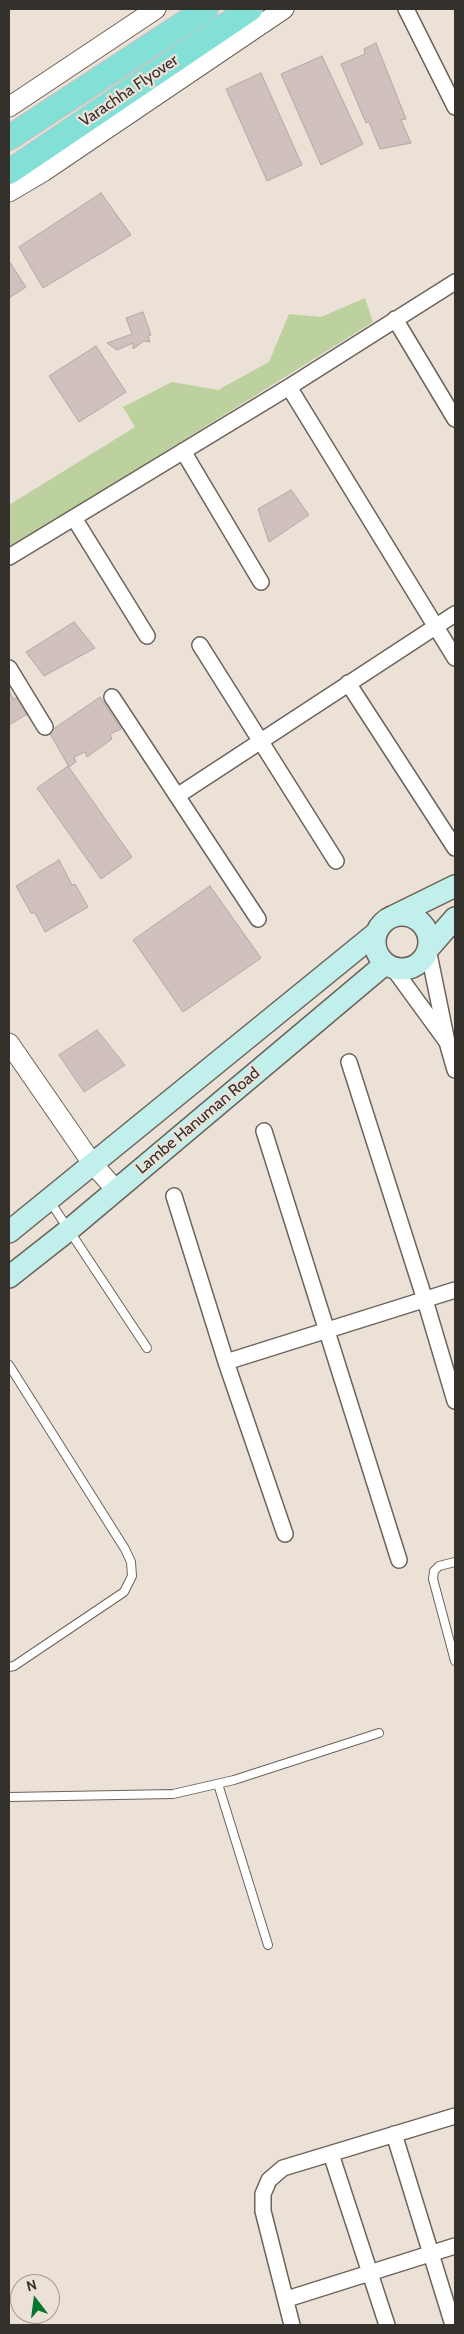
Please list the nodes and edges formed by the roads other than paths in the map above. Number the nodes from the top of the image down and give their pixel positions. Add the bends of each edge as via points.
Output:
1 (156, 9) edge
2 (206, 9) edge
3 (250, 9) edge
4 (284, 9) edge
5 (406, 9) edge
6 (9, 107) edge
7 (455, 107) edge
8 (9, 138) edge
9 (9, 172) edge
10 (9, 192) edge
11 (455, 282) edge
12 (394, 319) junction
13 (289, 386) junction
14 (455, 419) edge
15 (183, 451) junction
16 (74, 518) junction
17 (9, 557) edge
18 (261, 582) dead end
19 (455, 614) edge
20 (436, 626) junction
21 (147, 636) dead end
22 (200, 645) dead end
23 (455, 658) edge
24 (9, 668) edge
25 (348, 683) junction
26 (112, 697) dead end
27 (45, 727) dead end
28 (260, 740) junction
29 (177, 796) junction
30 (455, 848) edge
31 (336, 861) dead end
32 (455, 886) edge
33 (394, 916) junction
34 (455, 918) edge
35 (258, 919) dead end
36 (375, 934) junction
37 (428, 949) junction
38 (389, 966) junction
39 (447, 1042) junction
40 (9, 1043) edge
41 (349, 1062) dead end
42 (455, 1070) edge
43 (264, 1131) dead end
44 (92, 1163) junction
45 (116, 1190) junction
46 (174, 1196) dead end
47 (48, 1198) junction
48 (70, 1229) junction
49 (9, 1232) edge
50 (9, 1277) edge
51 (455, 1290) edge
52 (425, 1300) junction
53 (327, 1330) junction
54 (147, 1348) dead end
55 (226, 1362) junction
56 (9, 1365) edge
57 (11, 1375) edge
58 (455, 1401) edge
59 (285, 1534) dead end
60 (399, 1560) dead end
61 (455, 1562) edge
62 (455, 1661) edge
63 (9, 1667) edge
64 (379, 1733) dead end
65 (218, 1784) junction
66 (9, 1797) edge
67 (268, 1945) dead end
68 (455, 2117) edge
69 (394, 2134) junction
70 (331, 2154) junction
71 (455, 2246) edge
72 (431, 2254) junction
73 (370, 2273) junction
74 (287, 2299) junction
75 (292, 2325) edge
76 (387, 2325) edge
77 (453, 2325) edge

1 - 6 street
2 - 8 main road, Varachha Flyover
3 - 9 main road, Varachha Flyover
4 - 10 street
5 - 7 street
11 - 12 street
12 - 13 street
12 - 14 street
13 - 15 street
13 - 20 street
15 - 16 street
15 - 18 street
16 - 17 street
16 - 21 street
19 - 20 street
20 - 23 street
20 - 25 street
22 - 28 street
24 - 27 street
25 - 28 street
25 - 30 street
26 - 29 street
28 - 29 street
28 - 31 street
29 - 35 street
32 - 33 main road
33 - 36 main road via 385,920
33 - 37 main road via 404,915 421,922 429,940
34 - 37 main road
36 - 38 main road via 375,951
36 - 44 main road, Lambe Hanuman Road
37 - 38 main road via 418,965 401,970
37 - 39 street
38 - 39 street
38 - 45 main road, Lambe Hanuman Road
39 - 42 street
40 - 44 street
41 - 52 street
43 - 53 street
44 - 45 street
44 - 47 main road, Lambe Hanuman Road
45 - 48 main road, Lambe Hanuman Road
46 - 55 street
47 - 48 lane
47 - 49 main road, Lambe Hanuman Road
48 - 50 main road, Lambe Hanuman Road
48 - 54 lane via 114,1302
51 - 52 street
52 - 53 street
52 - 58 street
53 - 55 street
53 - 60 street
55 - 59 street
56 - 57 lane
57 - 63 lane via 125,1549 131,1562 132,1576 124,1592
61 - 62 lane via 439,1566 432,1579
64 - 65 lane
65 - 66 lane via 173,1794
65 - 67 lane
68 - 69 street
69 - 70 street
69 - 72 street
70 - 73 street
70 - 74 street via 283,2168 269,2180 263,2194 263,2211
71 - 72 street
72 - 73 street
72 - 77 street
73 - 74 street
73 - 76 street
74 - 75 street

